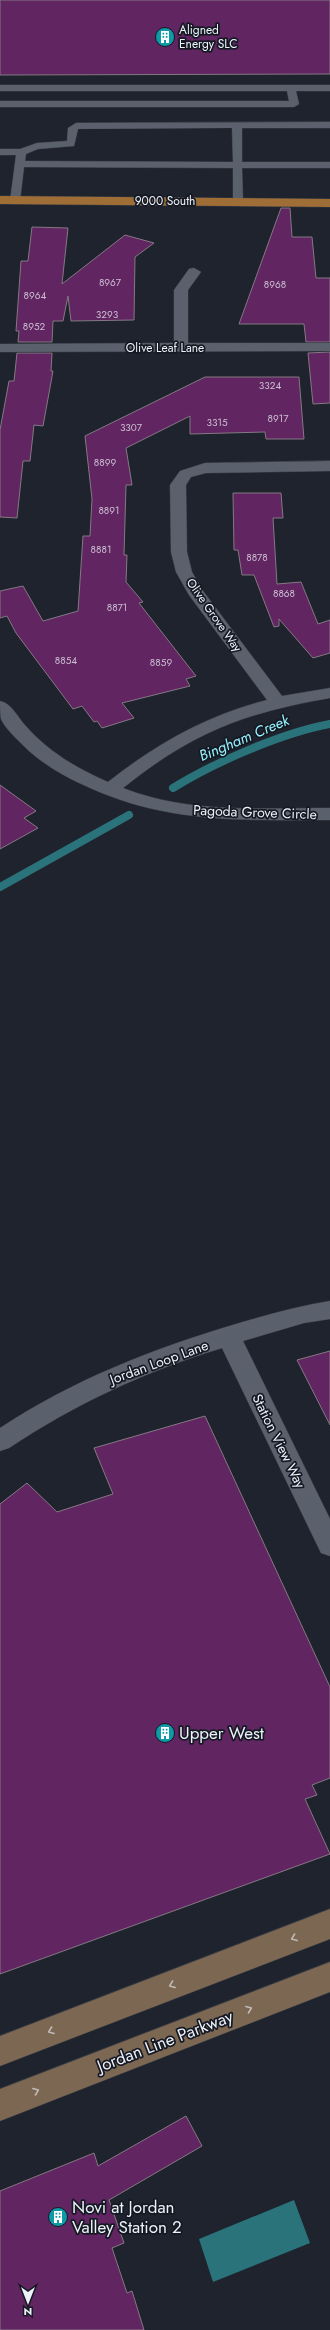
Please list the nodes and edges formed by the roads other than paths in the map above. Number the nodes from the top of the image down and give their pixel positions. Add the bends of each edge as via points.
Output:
1 (0, 88) edge
2 (292, 88) junction
3 (330, 88) edge
4 (0, 104) edge
5 (238, 125) junction
6 (330, 125) edge
7 (0, 152) edge
8 (21, 152) junction
9 (239, 165) junction
10 (330, 165) edge
11 (19, 168) junction
12 (0, 200) edge
13 (15, 200) junction
14 (238, 201) junction
15 (330, 203) edge
16 (194, 272) dead end
17 (0, 348) edge
18 (181, 348) junction
19 (330, 348) edge
20 (330, 466) edge
21 (330, 693) edge
22 (278, 703) junction
23 (0, 706) edge
24 (111, 789) junction
25 (330, 814) edge
26 (330, 1310) edge
27 (229, 1337) junction
28 (0, 1441) edge
29 (324, 1518) edge
30 (330, 1545) edge
31 (330, 1924) edge
32 (330, 1978) edge
33 (0, 2051) edge
34 (0, 2105) edge

1 - 2 lane
2 - 3 lane
2 - 4 lane via 294,104
5 - 6 lane
5 - 8 lane via 76,126 72,128 71,144 37,146
5 - 9 lane
7 - 8 lane
8 - 11 lane
9 - 10 lane
9 - 11 lane
9 - 14 lane
11 - 13 lane
12 - 13 main road, 9000 South
13 - 14 main road, 9000 South
14 - 15 main road, 9000 South
16 - 18 street via 181,290
17 - 18 street, Olive Leaf Lane
18 - 19 street, Olive Leaf Lane
20 - 22 street, Olive Grove Way via 205,468 185,474 178,485 179,552 184,572 195,592
21 - 22 street
22 - 24 street via 240,713 205,727 138,767
23 - 24 street, Pagoda Grove Circle via 14,725 52,760 67,770
24 - 25 street, Pagoda Grove Circle via 151,803 195,812
26 - 27 street, Jordan Loop Lane via 304,1314
27 - 28 street, Jordan Loop Lane via 145,1364 83,1392
27 - 29 street, Station View Way
29 - 30 street, Station View Way
31 -> 33 street
34 -> 32 street, Jordan Line Parkway

